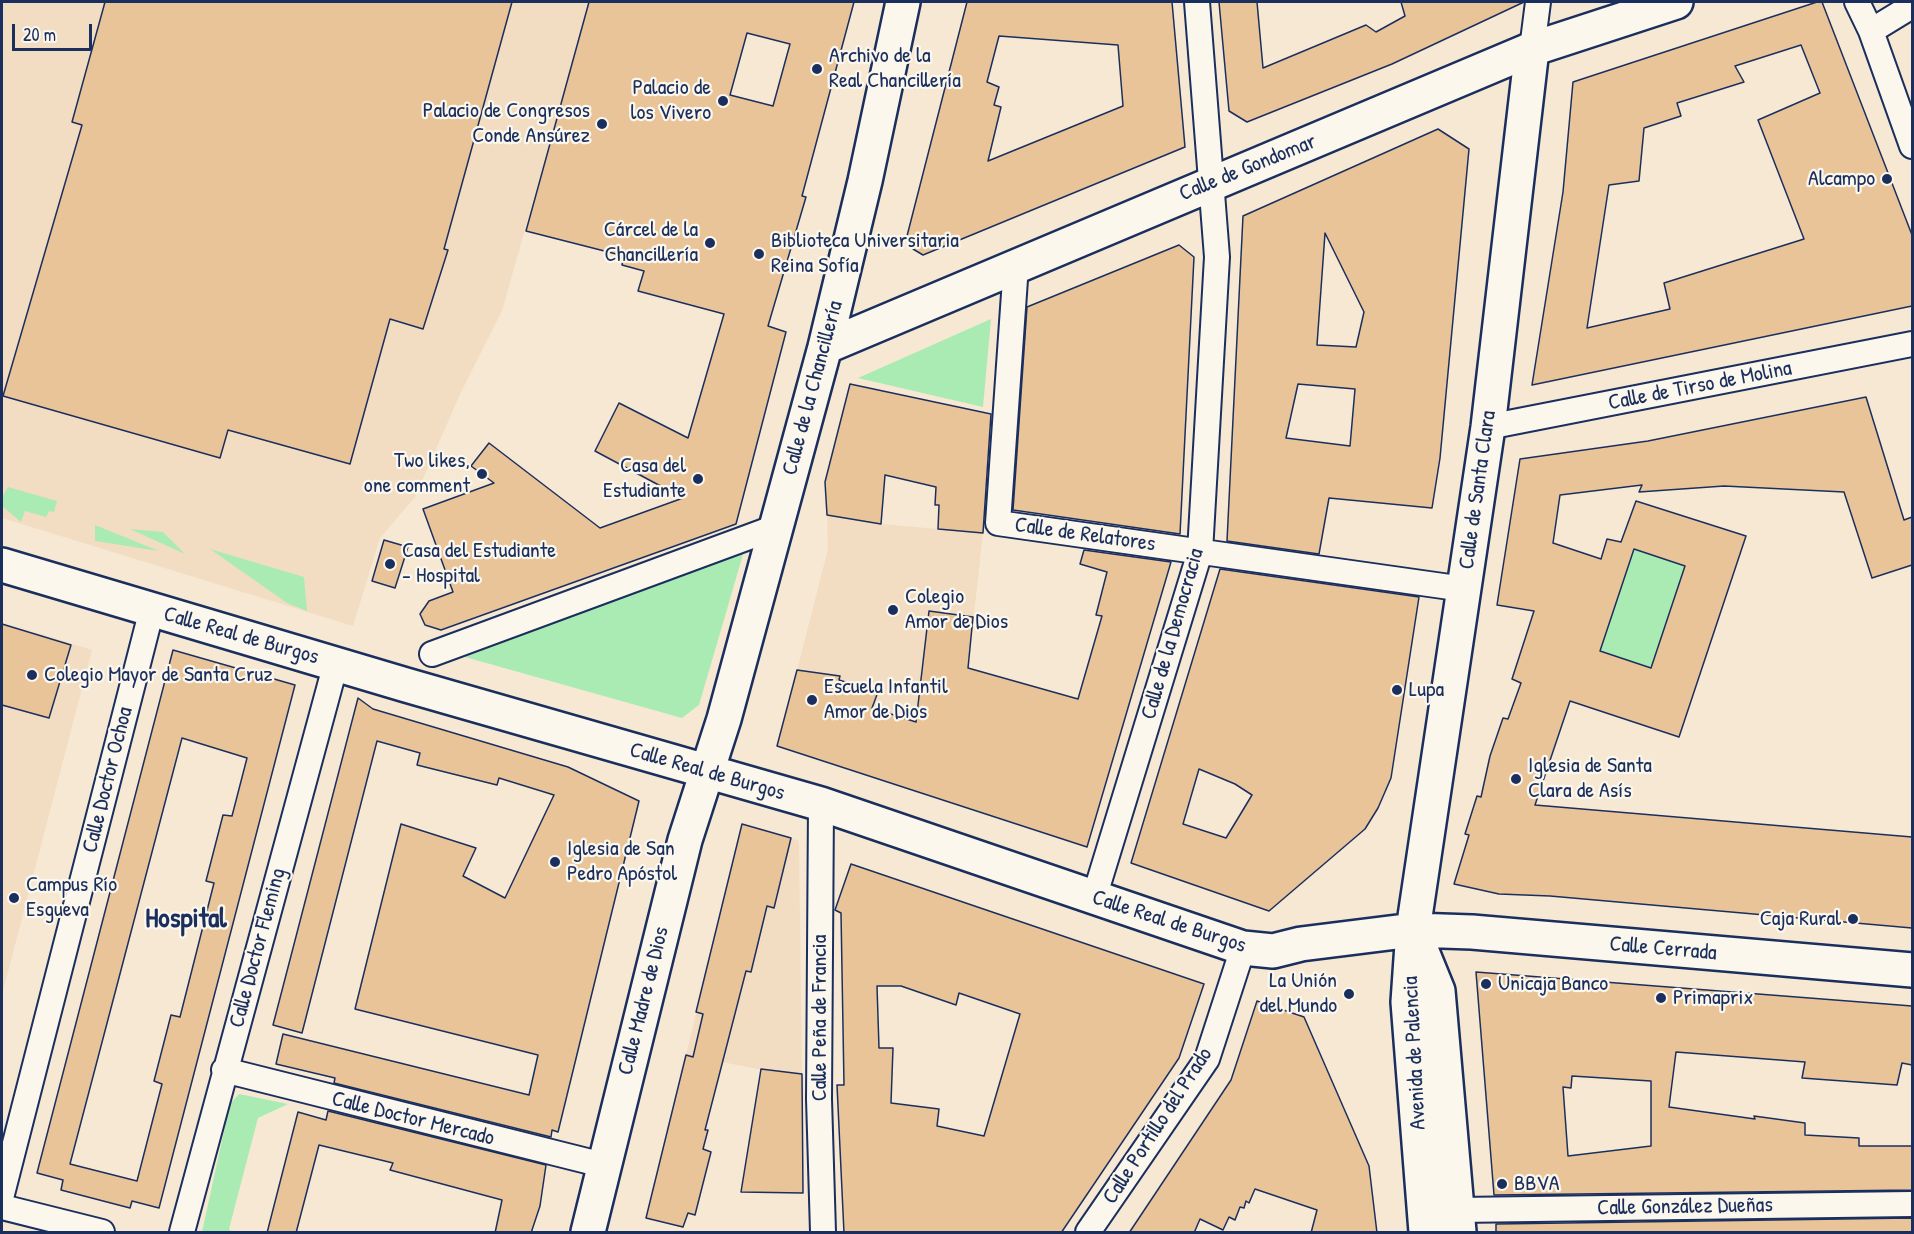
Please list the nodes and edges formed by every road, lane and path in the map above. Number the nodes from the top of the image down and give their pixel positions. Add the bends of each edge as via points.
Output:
1 (903, 2) edge
2 (1197, 2) edge
3 (1538, 2) edge
4 (1676, 2) edge
5 (1857, 2) edge
6 (1912, 6) edge
7 (1870, 31) junction
8 (1532, 49) junction
9 (1912, 146) edge
10 (1210, 184) junction
11 (1016, 265) junction
12 (1912, 344) edge
13 (825, 347) junction
14 (1488, 427) junction
15 (776, 527) junction
16 (1200, 552) junction
17 (2, 565) edge
18 (1464, 589) junction
19 (152, 609) junction
20 (432, 654) dead end
21 (336, 663) junction
22 (707, 771) junction
23 (821, 804) junction
24 (1094, 898) junction
25 (1413, 930) junction
26 (1243, 948) junction
27 (1912, 970) edge
28 (225, 1070) junction
29 (603, 1165) junction
30 (2, 1194) edge
31 (1912, 1204) edge
32 (2, 1207) edge
33 (1459, 1221) edge
34 (102, 1233) edge
35 (182, 1233) edge
36 (588, 1233) edge
37 (823, 1233) edge
38 (1088, 1233) edge
39 (1426, 1233) edge

1 - 13 main road, Calle de la Chancillería
2 - 10 street, Calle de la Democracia
3 - 8 street
4 - 8 main road, Calle de Gondomar
5 - 7 street
6 - 7 street
7 - 9 street
8 - 10 main road, Calle de Gondomar
8 - 14 main road, Calle de Santa Clara
10 - 11 main road, Calle de Gondomar
10 - 16 street, Calle de la Democracia via 1217,257
11 - 13 main road, Calle de Gondomar
11 - 16 street, Calle de Relatores via 998,523
12 - 14 street, Calle de Tirso de Molina
13 - 15 main road, Calle de la Chancillería
14 - 18 main road, Calle de Santa Clara
15 - 20 street
15 - 22 main road, Calle de la Chancillería
16 - 18 street, Calle de Relatores
16 - 24 street, Calle de la Democracia
17 - 19 main road, Calle Real de Burgos
18 - 25 main road, Calle de Santa Clara
19 - 21 main road, Calle Real de Burgos
19 - 30 street, Calle Doctor Ochoa
21 - 22 main road, Calle Real de Burgos
21 - 28 street, Calle Doctor Fleming
22 - 23 main road, Calle Real de Burgos
22 - 29 main road, Calle Madre de Dios via 685,840
23 - 24 main road, Calle Real de Burgos
23 - 37 street, Calle Peña de Francia via 819,1099
24 - 26 main road, Calle Real de Burgos
25 - 26 main road, Calle Real de Burgos via 1273,951
25 - 27 main road, Calle Cerrada
25 - 33 main road, Avenida de Palencia via 1438,991
25 - 39 main road, Avenida de Palencia via 1408,1002
26 - 38 street, Calle Portillo del Prado via 1207,1059
28 - 29 street, Calle Doctor Mercado
28 - 35 street, Calle Doctor Fleming
29 - 36 main road, Calle Madre de Dios
31 - 33 street, Calle González Dueñas
32 - 34 street

